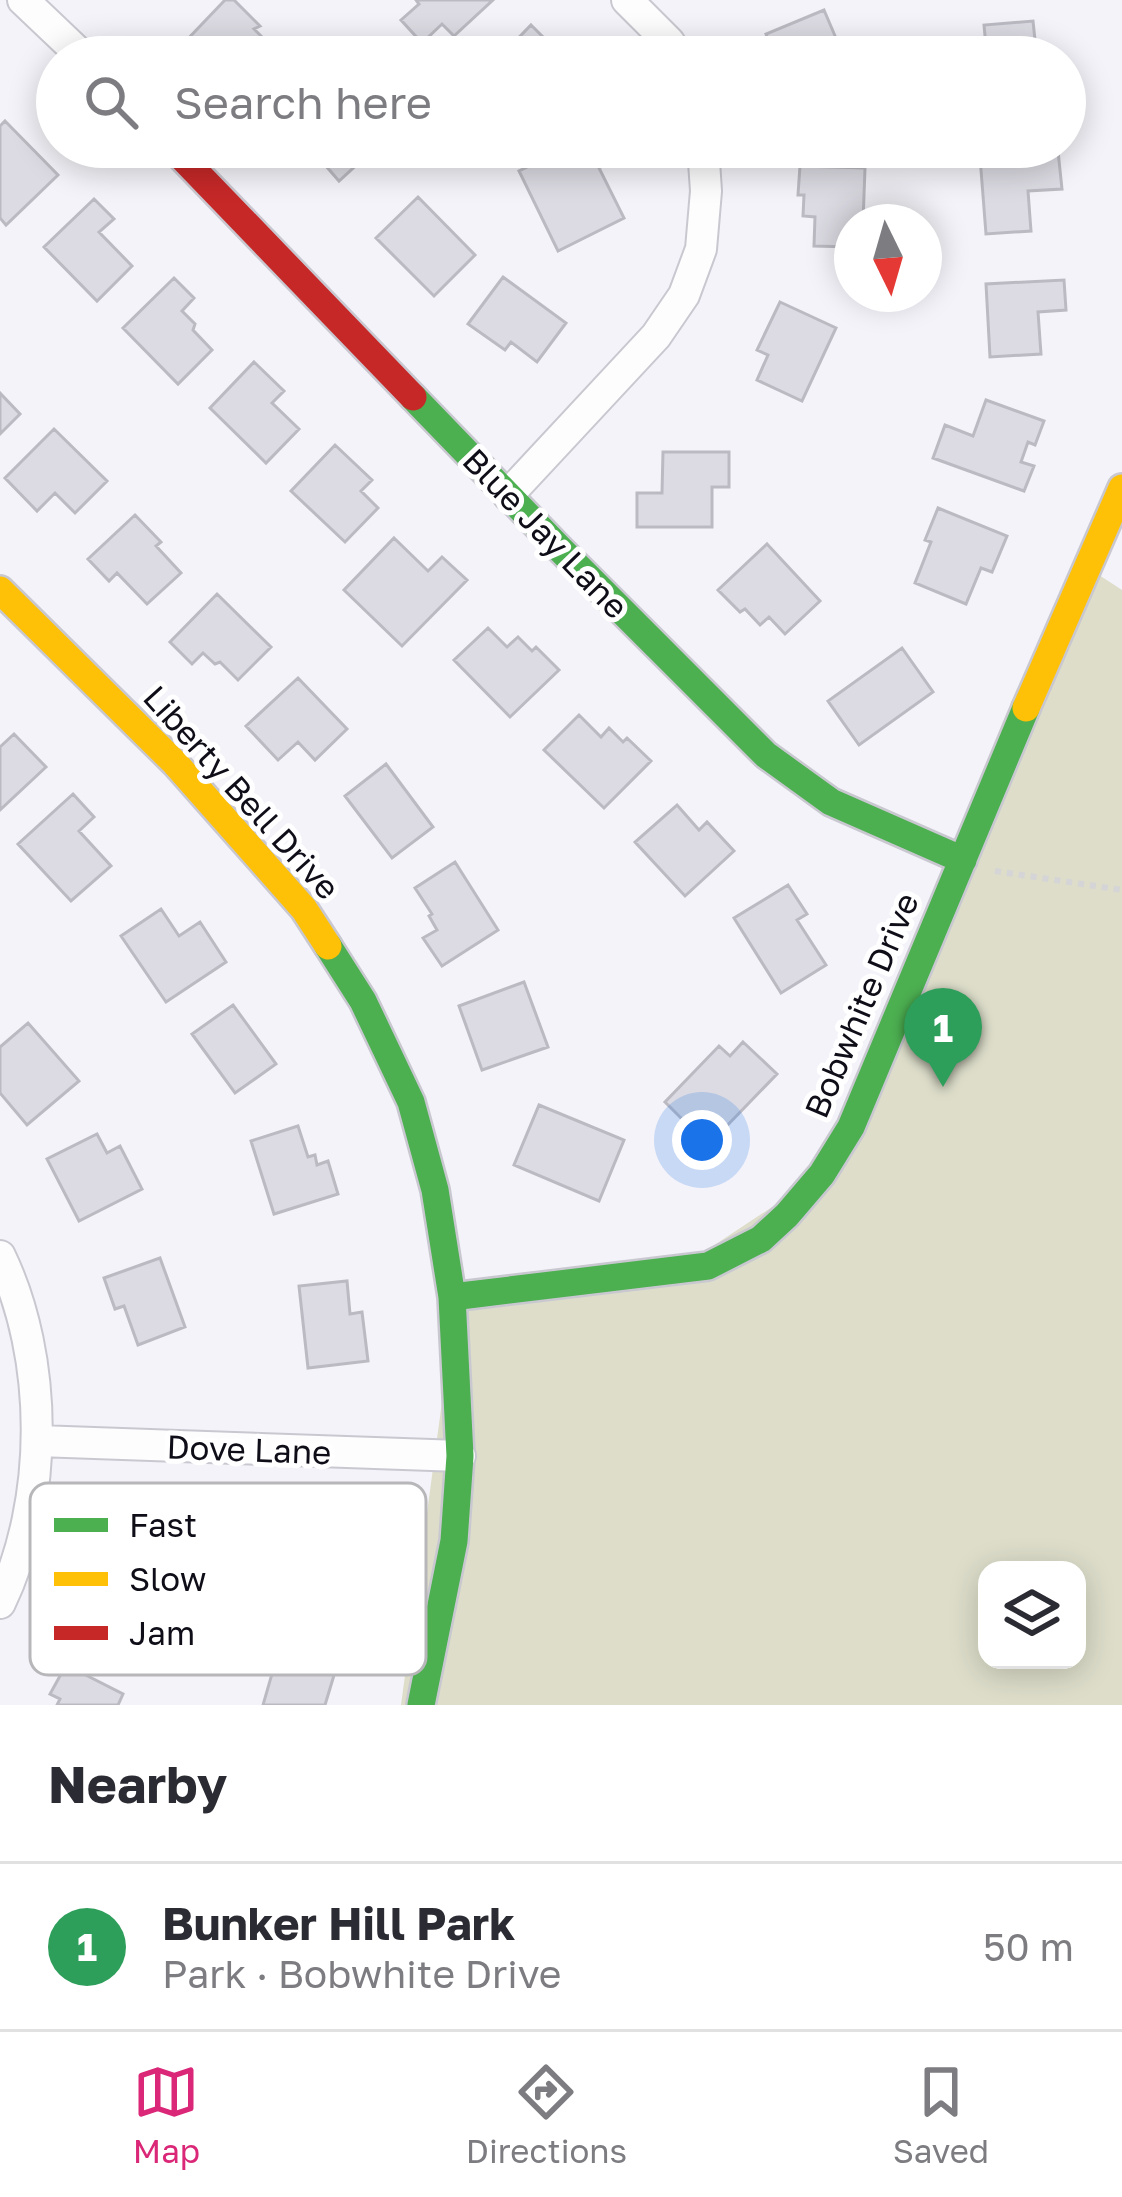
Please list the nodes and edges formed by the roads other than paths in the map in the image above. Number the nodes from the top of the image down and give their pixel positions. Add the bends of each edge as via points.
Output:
1 (23, 0) edge
2 (627, 0) edge
3 (61, 36) edge
4 (663, 36) edge
5 (192, 168) edge
6 (704, 168) edge
7 (1122, 488) edge
8 (508, 495) junction
9 (0, 590) edge
10 (963, 860) junction
11 (0, 1256) edge
12 (452, 1298) junction
13 (38, 1442) junction
14 (460, 1456) junction
15 (32, 1483) edge
16 (30, 1500) edge
17 (0, 1603) edge
18 (421, 1705) edge

1 - 3 street
2 - 4 street
5 - 8 street, Blue Jay Lane
6 - 8 street via 700,249 684,295 656,336
7 - 10 street, Bobwhite Drive
8 - 10 street, Blue Jay Lane via 766,755 832,802
9 - 12 street, Liberty Bell Drive via 175,763 304,909 363,1001 411,1102
10 - 12 street, Bobwhite Drive via 850,1127 822,1174 761,1239 708,1266
11 - 13 street via 28,1337
12 - 14 street, Liberty Bell Drive
13 - 14 street, Dove Lane
13 - 15 street
14 - 18 street, Liberty Bell Drive via 454,1541
16 - 17 street

